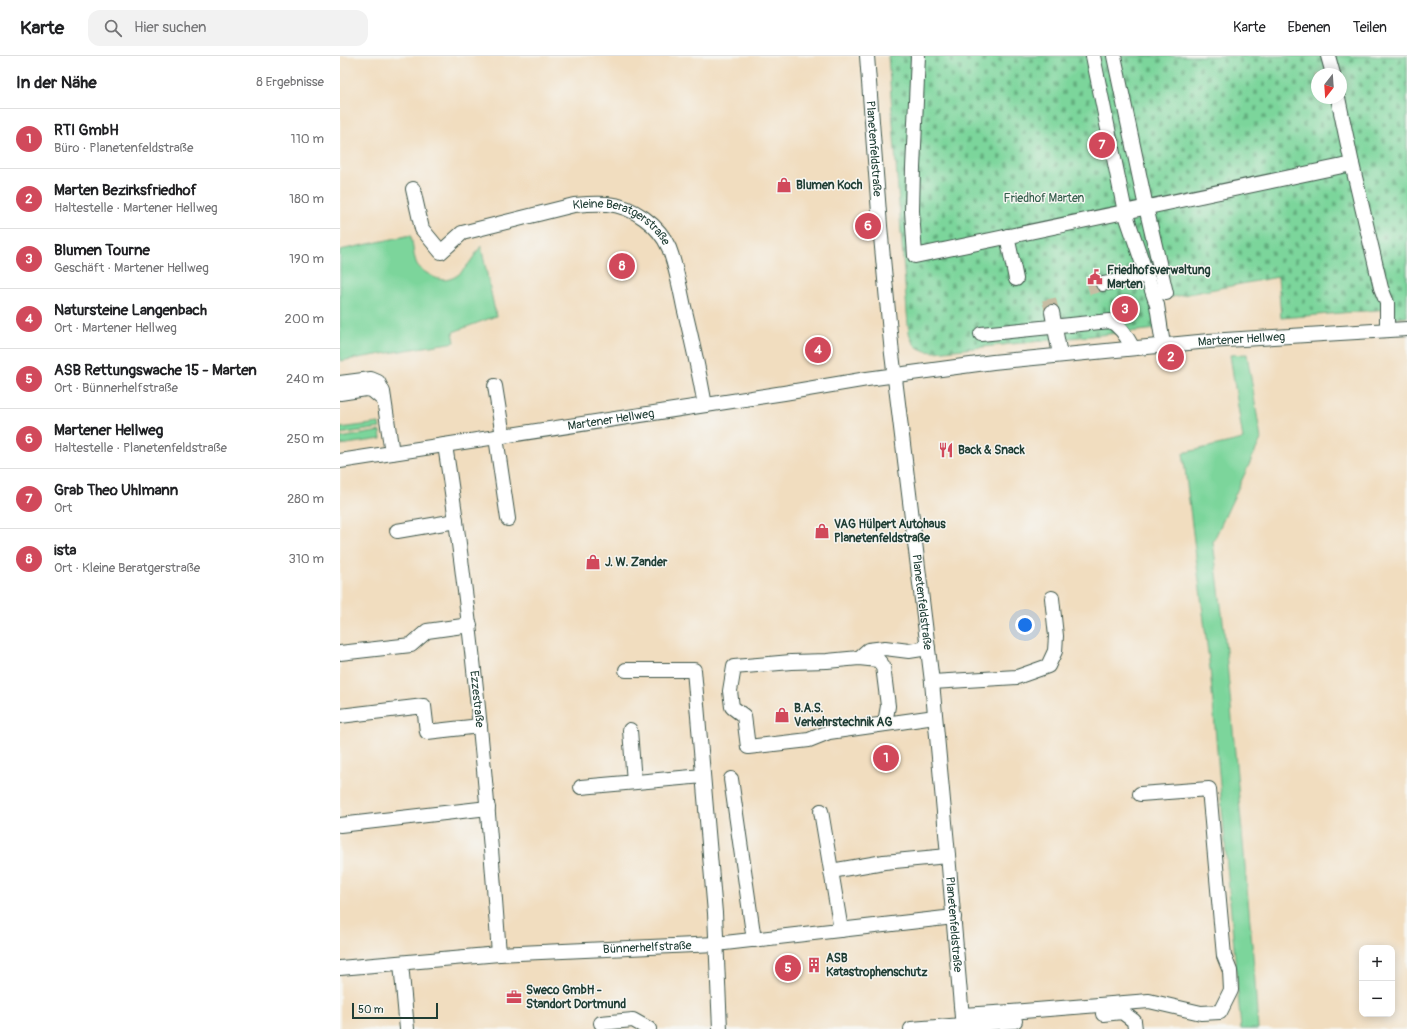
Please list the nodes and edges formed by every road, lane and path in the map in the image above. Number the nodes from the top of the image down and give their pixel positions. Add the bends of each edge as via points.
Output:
1 (867, 56) edge
2 (918, 56) edge
3 (1093, 56) edge
4 (1114, 56) edge
5 (1328, 56) edge
6 (1331, 68) edge
7 (1339, 104) edge
8 (1352, 164) junction
9 (413, 189) dead end
10 (1146, 207) junction
11 (1126, 212) junction
12 (1007, 236) junction
13 (1147, 276) junction
14 (1016, 279) dead end
15 (1103, 284) tunnel mouth
16 (1166, 293) dead end
17 (1052, 312) tunnel mouth
18 (1056, 326) junction
19 (1407, 329) edge
20 (1387, 330) junction
21 (981, 334) dead end
22 (1163, 345) junction
23 (1133, 348) junction
24 (1060, 355) junction
25 (895, 376) junction
26 (340, 383) edge
27 (495, 386) dead end
28 (340, 393) edge
29 (383, 396) junction
30 (340, 402) edge
31 (705, 405) junction
32 (499, 437) junction
33 (445, 445) junction
34 (392, 453) junction
35 (340, 461) edge
36 (508, 519) dead end
37 (456, 521) junction
38 (397, 532) dead end
39 (1052, 598) dead end
40 (470, 625) junction
41 (928, 648) junction
42 (340, 653) edge
43 (859, 658) junction
44 (626, 670) dead end
45 (932, 682) junction
46 (340, 716) edge
47 (935, 717) junction
48 (886, 723) junction
49 (480, 726) junction
50 (630, 730) dead end
51 (703, 776) junction
52 (731, 779) dead end
53 (634, 782) junction
54 (581, 787) dead end
55 (1140, 794) dead end
56 (488, 808) junction
57 (821, 811) dead end
58 (340, 825) edge
59 (948, 856) junction
60 (831, 871) junction
61 (954, 917) junction
62 (841, 930) junction
63 (754, 940) junction
64 (716, 944) junction
65 (499, 954) junction
66 (401, 963) junction
67 (340, 968) edge
68 (601, 1023) dead end
69 (962, 1023) edge
70 (407, 1029) edge
71 (649, 1029) edge
72 (720, 1029) edge
73 (912, 1029) edge
74 (1135, 1029) edge

1 - 25 street, Planetenfeldstraße
2 - 12 street via 912,211 915,256
3 - 11 street
4 - 10 street
5 - 6 street
7 - 8 street
8 - 10 street
8 - 20 street via 1381,288 1387,303
9 - 31 street, Kleine Beratgerstraße via 422,229 441,252 462,233 574,205 608,204 636,213 655,228 669,249
10 - 11 street
10 - 16 street
11 - 12 street
11 - 13 street
12 - 14 street
13 - 15 street
13 - 22 street via 1157,305
17 - 18 street
18 - 21 street
18 - 23 street via 1110,321 1115,323
18 - 24 street
19 - 20 street, Martener Hellweg
20 - 22 street, Martener Hellweg
22 - 23 street, Martener Hellweg
23 - 24 street, Martener Hellweg
24 - 25 street, Martener Hellweg
25 - 31 street, Martener Hellweg
25 - 41 street, Planetenfeldstraße
26 - 29 street via 371,379 378,382
27 - 32 street
28 - 29 street via 366,389
29 - 30 street
29 - 34 street
31 - 32 street, Martener Hellweg
32 - 33 street, Martener Hellweg
32 - 36 street
33 - 34 street, Martener Hellweg
33 - 37 street, Ezzestraße
34 - 35 street, Martener Hellweg
37 - 38 street
37 - 40 street, Ezzestraße
39 - 45 street via 1056,636 1055,651 1048,666 1018,677
40 - 42 street via 427,631 411,645
40 - 49 street, Ezzestraße
41 - 43 street via 909,651 885,648 868,650
41 - 45 street, Planetenfeldstraße
43 - 48 street via 878,660 883,666 888,706
43 - 48 street via 734,667 730,691 732,707 744,716 748,747 809,740 829,732
44 - 51 street via 694,670
45 - 47 street, Planetenfeldstraße
46 - 49 street via 424,706 427,732
47 - 48 street
47 - 59 street, Planetenfeldstraße
49 - 56 street, Ezzestraße
50 - 53 street
51 - 53 street
51 - 64 street
52 - 63 street
53 - 54 street
55 - 69 street via 1209,789 1224,956 1230,971 1231,990 1220,1012 1201,1013 1149,1001 1011,1012
56 - 58 street
56 - 65 street, Ezzestraße
57 - 60 street
59 - 60 street via 884,862
59 - 61 street, Planetenfeldstraße
60 - 62 street
61 - 62 street, Bünnerhelfstraße
61 - 69 street, Planetenfeldstraße
62 - 63 street, Bünnerhelfstraße
63 - 64 street, Bünnerhelfstraße
64 - 65 street, Bünnerhelfstraße
64 - 72 street
65 - 66 street, Bünnerhelfstraße
66 - 67 street, Bünnerhelfstraße
66 - 70 street
68 - 71 street via 633,1020
69 - 73 street
69 - 74 street via 1122,1012 1134,1021

